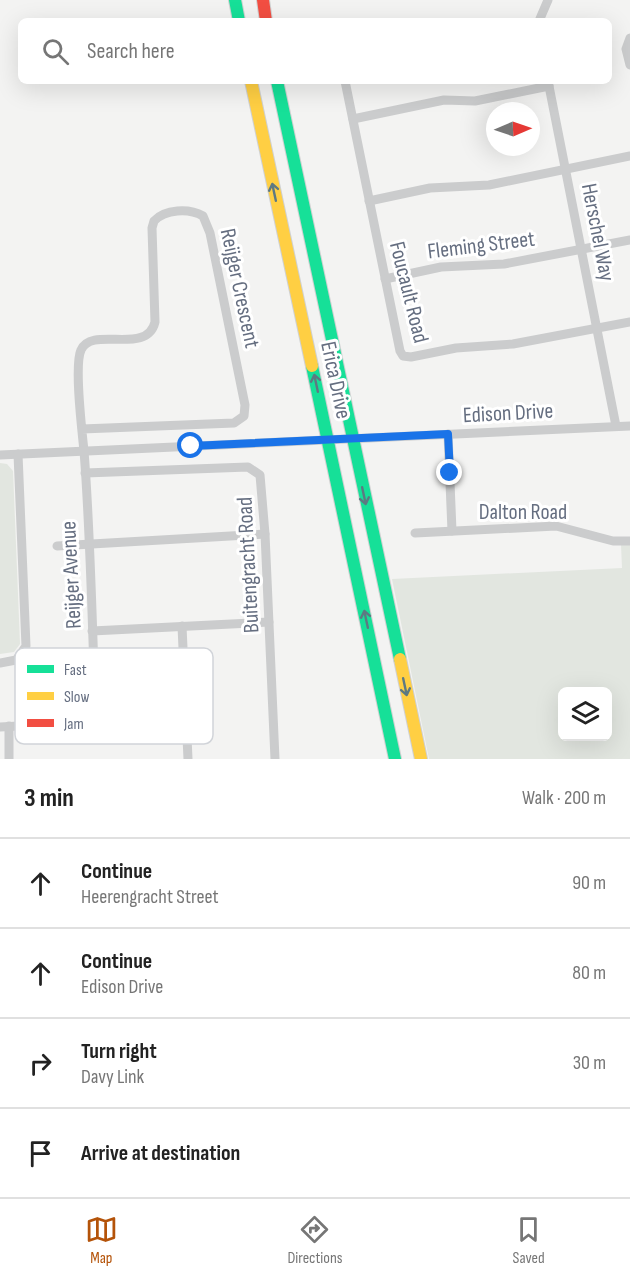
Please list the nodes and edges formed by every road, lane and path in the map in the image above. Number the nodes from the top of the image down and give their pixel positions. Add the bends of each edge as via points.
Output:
1 (235, 0) edge
2 (263, 0) edge
3 (548, 0) edge
4 (238, 18) edge
5 (266, 18) edge
6 (540, 18) edge
7 (630, 38) edge
8 (630, 65) edge
9 (252, 84) edge
10 (278, 84) edge
11 (346, 84) edge
12 (545, 84) edge
13 (549, 84) edge
14 (353, 119) junction
15 (630, 156) edge
16 (566, 170) junction
17 (369, 201) junction
18 (630, 240) edge
19 (582, 249) junction
20 (385, 279) junction
21 (630, 322) edge
22 (598, 328) junction
23 (616, 426) junction
24 (630, 426) edge
25 (82, 429) junction
26 (448, 434) junction
27 (352, 439) junction
28 (329, 440) junction
29 (84, 451) junction
30 (18, 454) junction
31 (0, 455) edge
32 (85, 473) junction
33 (452, 531) junction
34 (416, 533) dead end
35 (266, 534) junction
36 (630, 541) edge
37 (88, 544) junction
38 (57, 546) dead end
39 (269, 622) junction
40 (182, 626) junction
41 (92, 631) junction
42 (25, 648) edge
43 (93, 648) edge
44 (183, 648) edge
45 (15, 660) edge
46 (0, 663) edge
47 (4, 726) edge
48 (187, 744) edge
49 (9, 759) edge
50 (188, 759) edge
51 (275, 759) edge
52 (395, 759) edge
53 (421, 759) edge

1 - 4 main road
2 - 5 main road
3 - 6 street
7 - 8 street via 626,49
28 -> 9 main road, Erica Drive
10 - 27 main road, Erica Drive
11 - 14 street, Foucault Road
12 - 14 street via 475,101 444,100
13 - 16 street, Herschel Way
14 - 17 street, Foucault Road
15 - 16 street
16 - 17 street via 489,186 430,188
16 - 19 street, Herschel Way
17 - 20 street, Foucault Road
18 - 19 street, Fleming Street
19 - 20 street, Fleming Street via 504,264 441,267
19 - 22 street, Herschel Way
20 - 22 street, Foucault Road via 400,351 406,357 519,343
21 - 22 street
22 - 23 street, Herschel Way
23 - 24 street, Edison Drive
23 - 26 street, Edison Drive
25 - 25 street, Reijger Crescent via 234,423 244,416 246,405 210,233 203,216 188,211 166,213 154,221 155,322 149,334 140,338 91,341 81,350
25 - 29 street, Reijger Avenue
26 - 27 street, Edison Drive
26 - 33 street
27 - 28 street, Edison Drive
27 -> 53 main road, Erica Drive
28 - 29 street, Edison Drive
52 -> 28 main road, Erica Drive
29 - 30 street, Edison Drive
29 - 32 street, Reijger Avenue
30 - 31 street, Edison Drive
30 - 42 street
32 - 35 street, Buitengracht Road via 252,467 261,476
32 - 37 street, Reijger Avenue
33 - 34 street, Dalton Road
33 - 36 street, Dalton Road via 556,526 613,541
35 - 37 street
35 - 39 street, Buitengracht Road
37 - 38 street
37 - 41 street, Reijger Avenue
39 - 40 street
39 - 51 street, Buitengracht Road
40 - 41 street
40 - 44 street
41 - 43 street, Reijger Avenue
45 - 46 street
47 - 49 street
48 - 50 street

